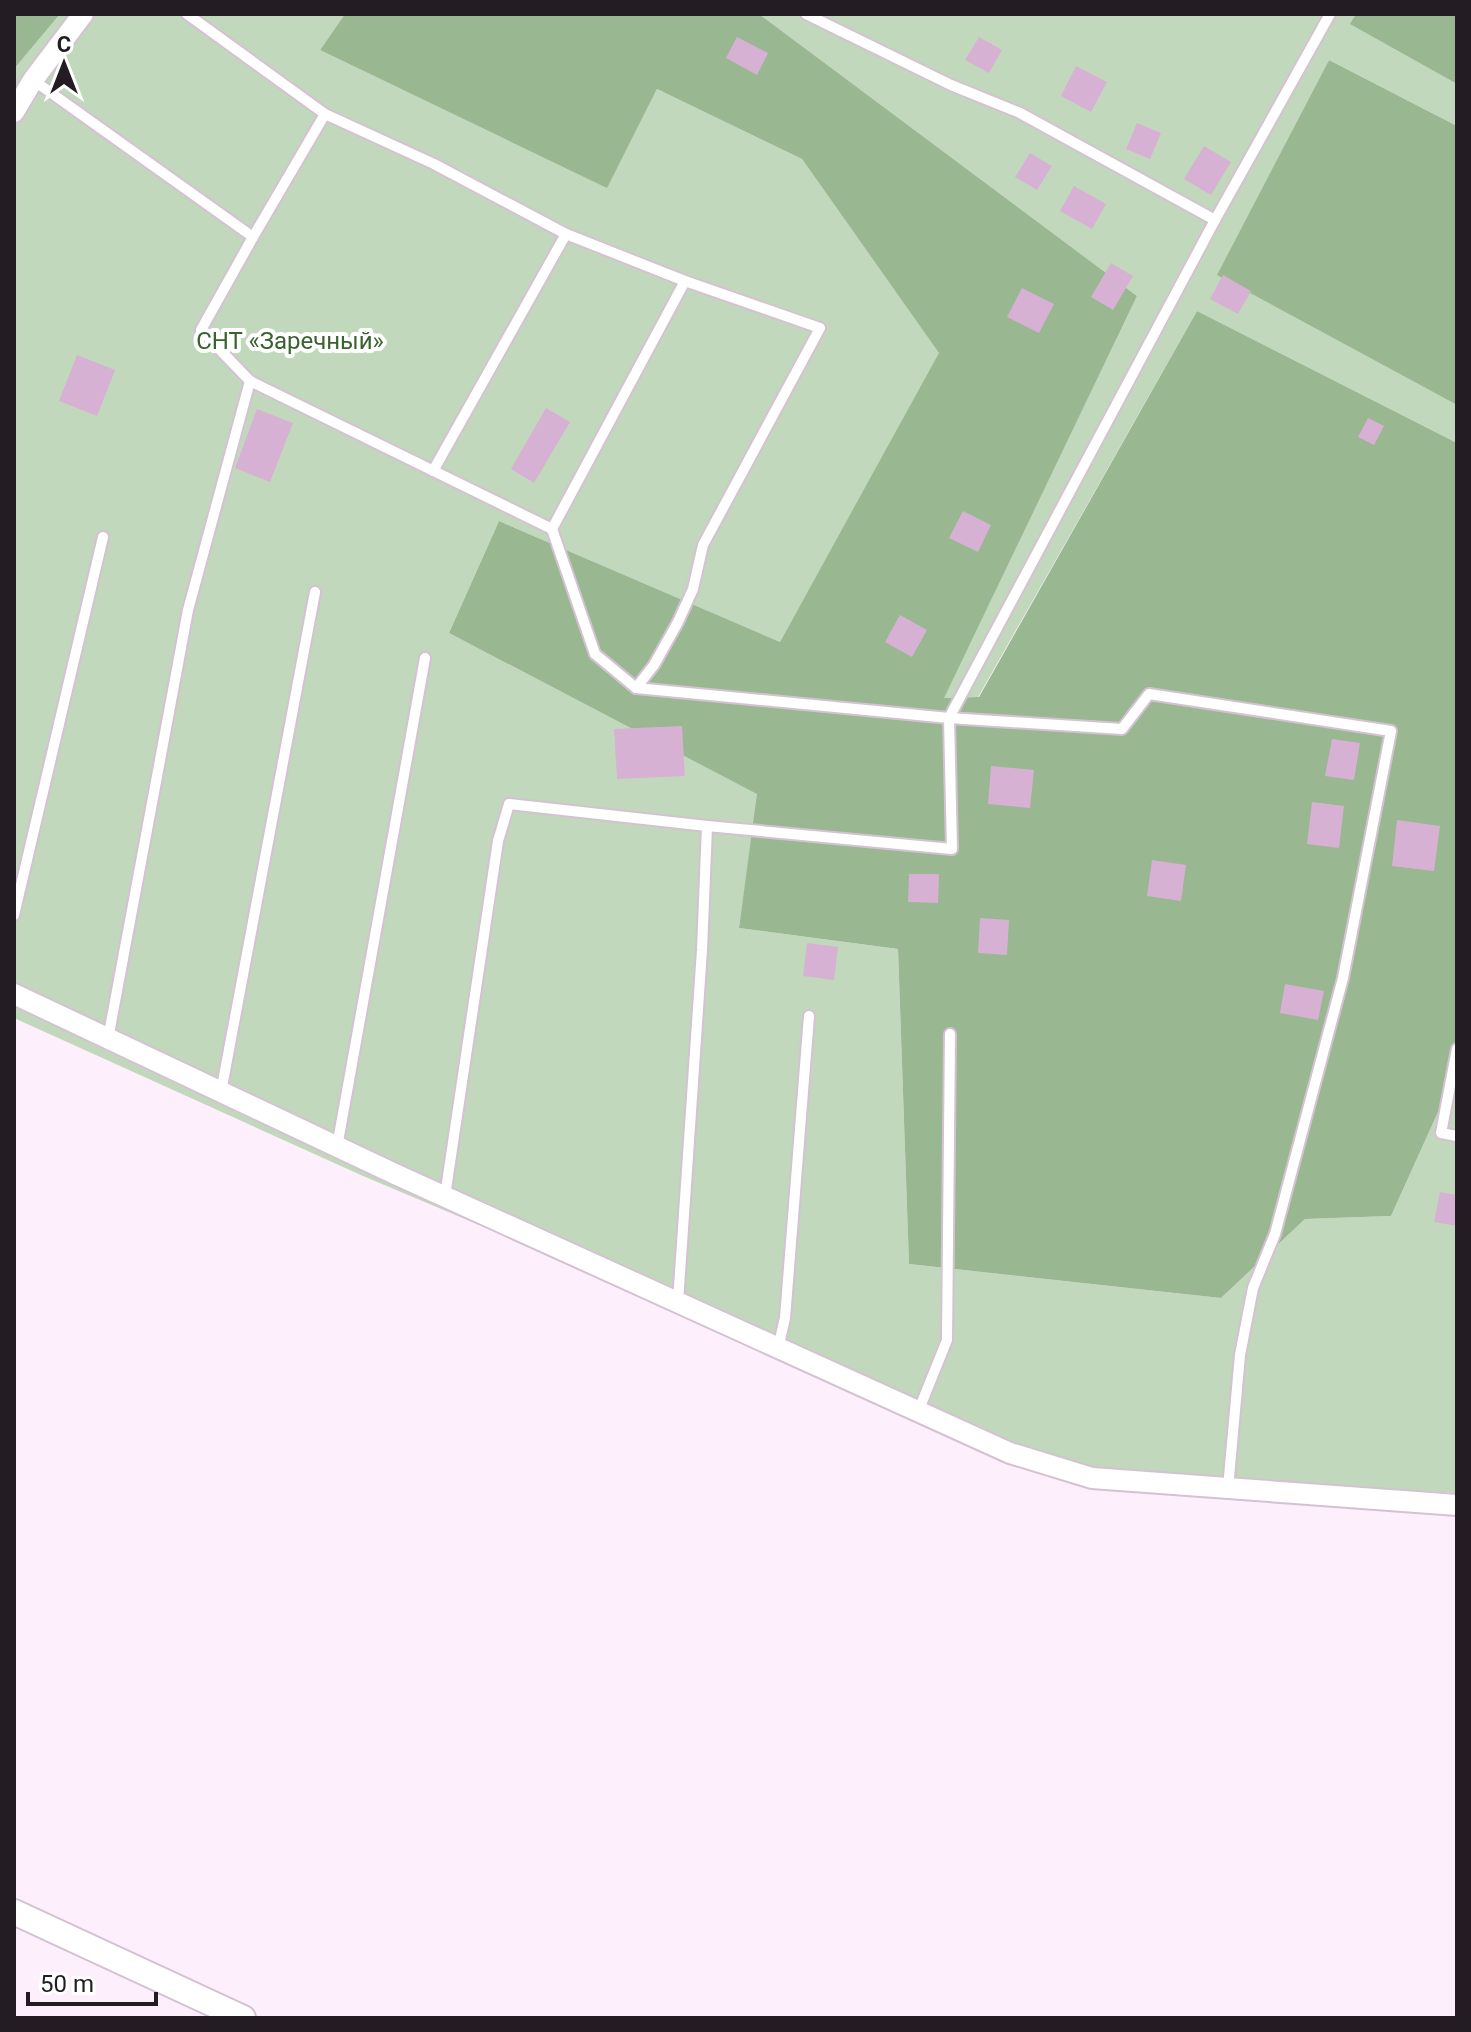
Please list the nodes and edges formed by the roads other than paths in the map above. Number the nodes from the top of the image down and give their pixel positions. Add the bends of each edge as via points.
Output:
1 (83, 14) edge
2 (187, 14) edge
3 (806, 14) edge
4 (1330, 14) edge
5 (33, 80) junction
6 (14, 112) edge
7 (325, 114) junction
8 (1215, 220) junction
9 (566, 234) junction
10 (253, 237) junction
11 (685, 281) junction
12 (250, 381) junction
13 (433, 471) junction
14 (552, 529) junction
15 (103, 537) dead end
16 (315, 592) dead end
17 (425, 658) dead end
18 (636, 688) junction
19 (949, 718) junction
20 (707, 826) junction
21 (14, 915) edge
22 (14, 994) edge
23 (809, 1016) dead end
24 (950, 1034) dead end
25 (108, 1039) junction
26 (1457, 1049) edge
27 (221, 1092) junction
28 (1457, 1136) edge
29 (337, 1147) junction
30 (445, 1196) junction
31 (678, 1302) junction
32 (778, 1348) junction
33 (918, 1412) junction
34 (1228, 1488) junction
35 (1457, 1505) edge
36 (14, 1912) edge
37 (243, 2018) edge

1 - 5 street
2 - 7 lane
3 - 8 lane via 1020,113
4 - 8 lane
5 - 6 street
5 - 10 lane
7 - 9 lane
7 - 10 lane
8 - 19 lane
9 - 11 lane
9 - 13 lane
10 - 12 lane via 201,330
11 - 14 lane
11 - 18 lane via 820,328 703,545 693,589 678,622
12 - 13 lane
12 - 25 lane via 188,610
13 - 14 lane
14 - 18 lane via 595,654
15 - 21 lane
16 - 27 lane
17 - 29 lane
18 - 19 lane
19 - 20 lane via 952,849
19 - 34 lane via 1122,729 1149,694 1391,731 1343,978 1275,1234 1253,1288 1240,1355
20 - 30 lane via 509,804 498,841
20 - 31 lane
22 - 25 street
23 - 32 lane via 785,1318
24 - 33 lane via 947,1340
25 - 27 street
26 - 28 lane via 1441,1133
27 - 29 street
29 - 30 street
30 - 31 street
31 - 32 street
32 - 33 street
33 - 34 street via 1010,1453 1092,1478
34 - 35 street
36 - 37 street

